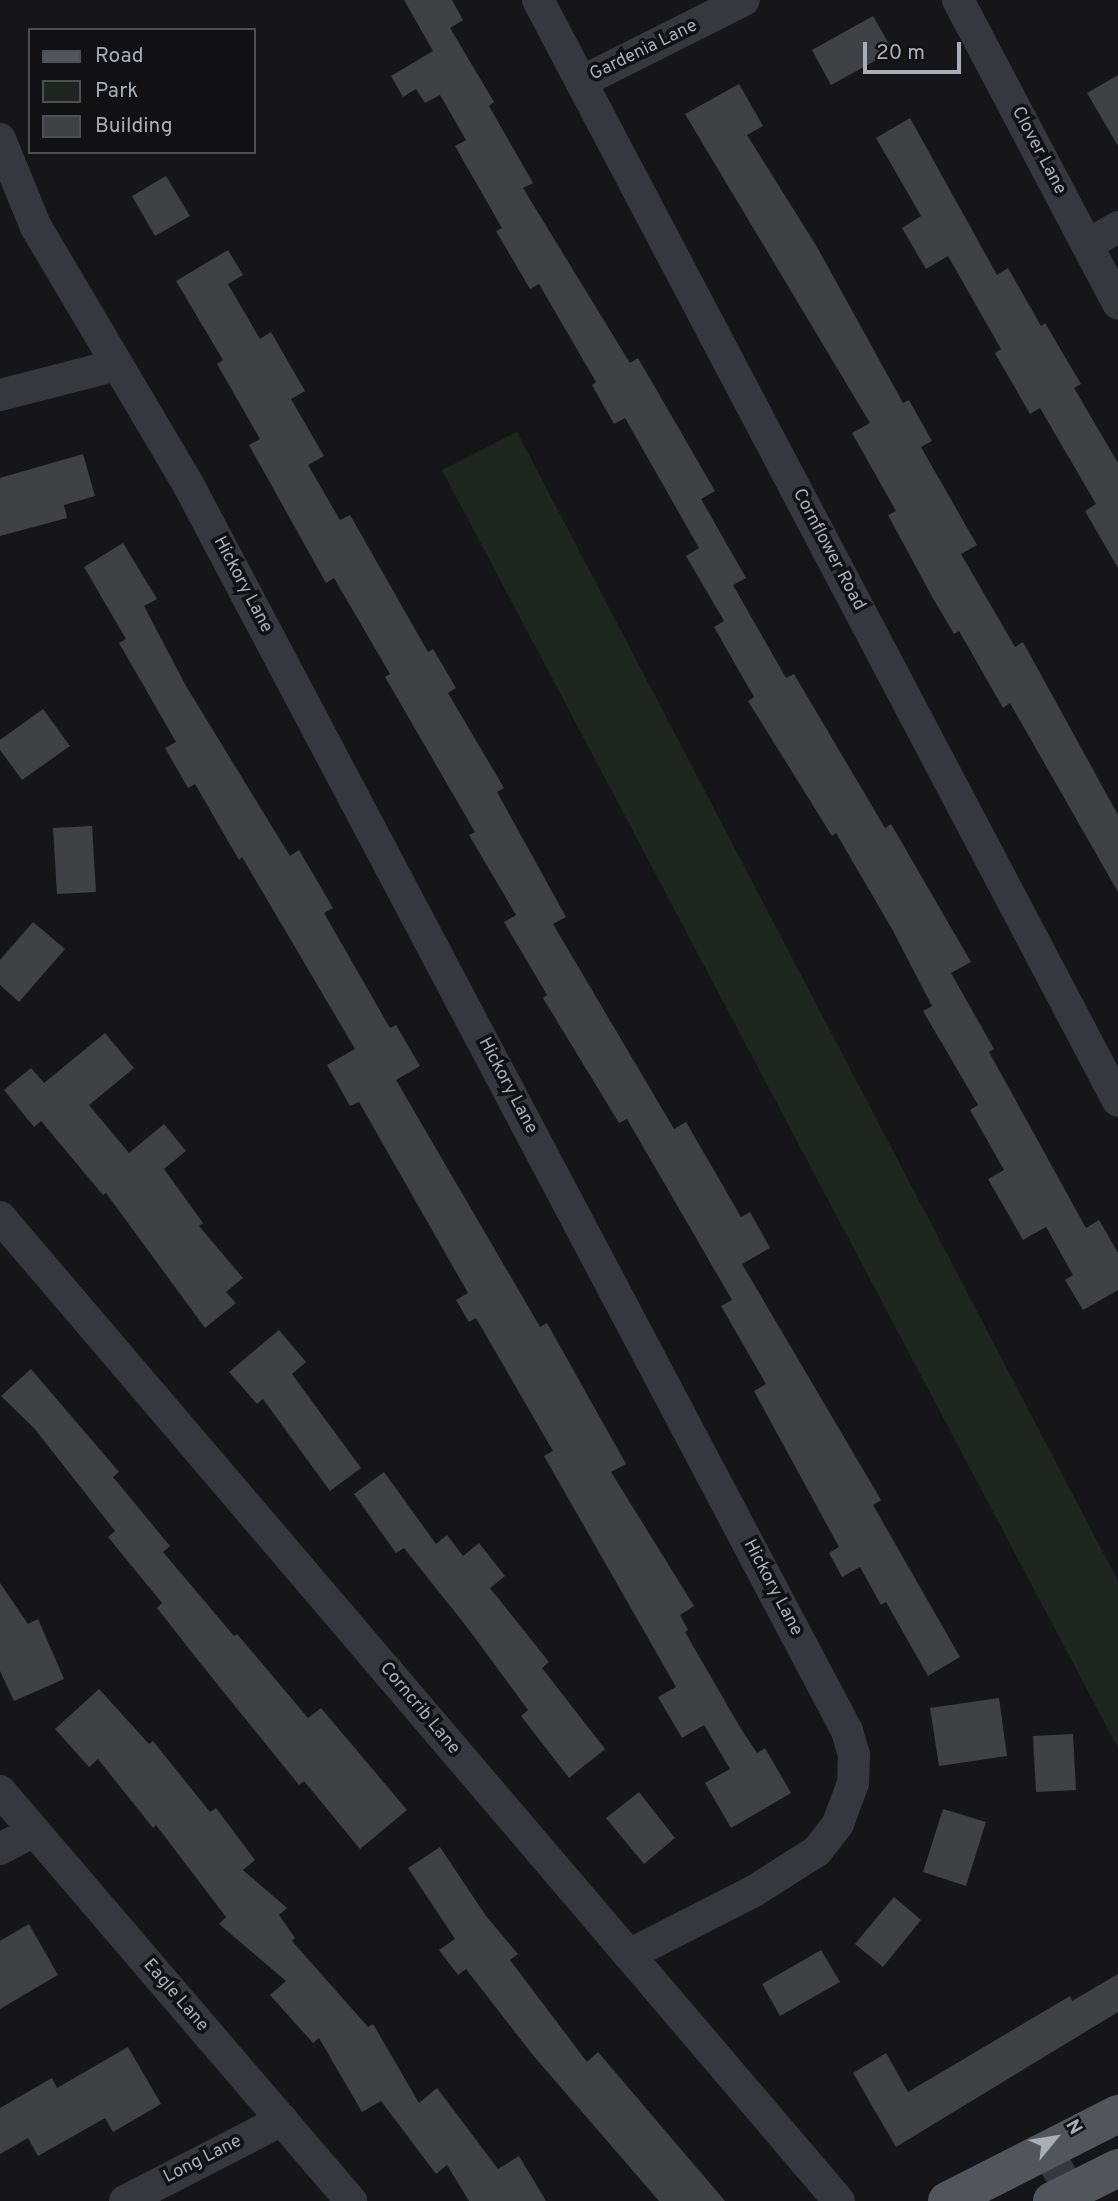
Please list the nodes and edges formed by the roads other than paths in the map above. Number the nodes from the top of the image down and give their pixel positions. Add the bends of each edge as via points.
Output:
1 (538, 0) edge
2 (744, 0) edge
3 (958, 0) edge
4 (581, 82) junction
5 (0, 139) edge
6 (1118, 227) edge
7 (1087, 245) junction
8 (1118, 303) edge
9 (117, 365) junction
10 (0, 395) edge
11 (1110, 1065) edge
12 (1118, 1101) edge
13 (0, 1217) edge
14 (0, 1791) edge
15 (34, 1831) junction
16 (0, 1849) edge
17 (629, 1955) junction
18 (1118, 2114) edge
19 (282, 2120) junction
20 (1047, 2150) junction
21 (1118, 2168) edge
22 (1066, 2198) edge
23 (125, 2201) edge
24 (351, 2201) edge
25 (839, 2201) edge
26 (947, 2201) edge

1 - 4 street, Cornflower Road
2 - 4 street, Gardenia Lane
3 - 7 street, Clover Lane
4 - 11 street, Cornflower Road
5 - 9 street, Hickory Lane via 36,227
6 - 7 street
7 - 8 street, Clover Lane
9 - 10 street
9 - 17 street, Hickory Lane via 189,486 848,1731 854,1755 853,1783 838,1824 817,1851 754,1891
11 - 12 street, Cornflower Road
13 - 17 street, Corncrib Lane
14 - 15 street, Eagle Lane
15 - 16 street
15 - 19 street, Eagle Lane
17 - 25 street, Corncrib Lane
18 - 20 main road
19 - 23 street, Long Lane
19 - 24 street, Eagle Lane
20 - 22 street
20 - 26 main road
21 - 22 main road

